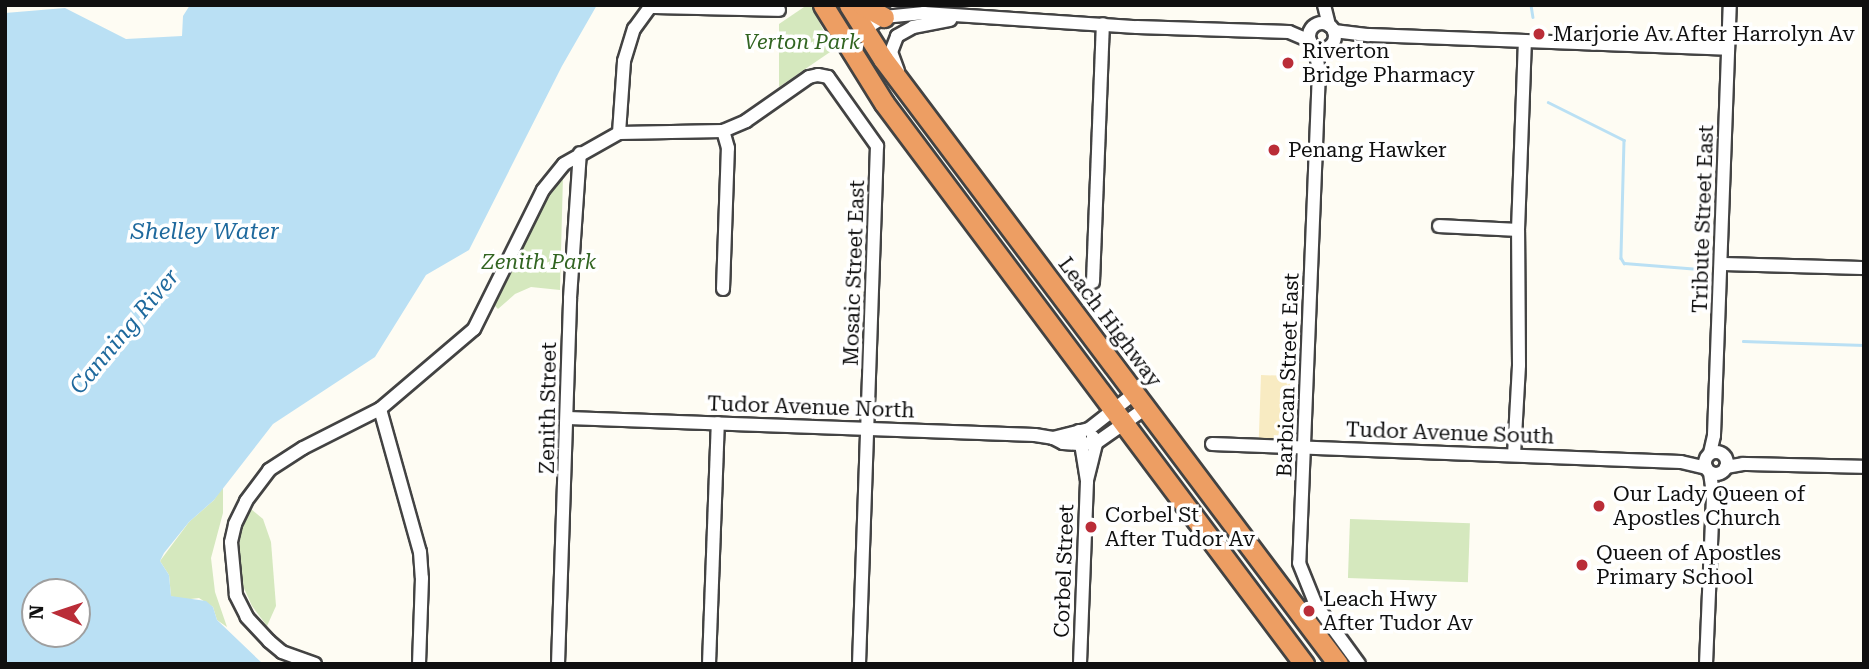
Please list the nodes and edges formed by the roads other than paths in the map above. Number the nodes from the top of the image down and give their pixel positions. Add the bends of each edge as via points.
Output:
1 (823, 5) edge
2 (849, 5) edge
3 (862, 5) edge
4 (1323, 5) edge
5 (1730, 5) edge
6 (779, 10) dead end
7 (884, 17) junction
8 (961, 17) junction
9 (1104, 24) junction
10 (867, 35) junction
11 (1323, 35) junction
12 (1525, 41) junction
13 (1728, 49) junction
14 (864, 75) junction
15 (902, 84) junction
16 (723, 131) junction
17 (619, 133) junction
18 (580, 153) junction
19 (1439, 226) dead end
20 (1518, 230) junction
21 (1721, 264) junction
22 (1864, 268) edge
23 (1093, 282) dead end
24 (723, 289) dead end
25 (1140, 400) junction
26 (380, 409) junction
27 (1119, 417) junction
28 (568, 418) junction
29 (718, 423) junction
30 (869, 429) junction
31 (1082, 435) junction
32 (1096, 443) junction
33 (1212, 444) dead end
34 (1306, 446) junction
35 (1514, 454) junction
36 (1716, 463) junction
37 (1864, 467) edge
38 (1087, 481) junction
39 (315, 664) edge
40 (419, 664) edge
41 (558, 664) edge
42 (709, 664) edge
43 (859, 664) edge
44 (1080, 664) edge
45 (1304, 664) edge
46 (1338, 664) edge
47 (1359, 664) edge
48 (1706, 664) edge

1 - 14 highway
2 - 10 highway, Leach Highway
3 - 7 highway
4 - 11 street
5 - 13 street, Tribute Street East
6 - 17 street via 650,7 634,29 624,61
7 - 8 street via 899,13
7 - 10 street
8 - 9 street
8 - 15 street via 914,27 897,36 891,52
9 - 11 street
9 - 23 street
10 - 14 highway via 859,49
10 - 15 highway, Leach Highway
11 - 12 street
11 - 34 street, Barbican Street East
12 - 13 street
12 - 20 street
13 - 21 street, Tribute Street East
14 - 27 highway
15 - 25 highway, Leach Highway
16 - 17 street
16 - 24 street via 728,148
16 - 30 street, Mosaic Street East via 818,75 828,77 877,146
17 - 18 street
18 - 26 street via 564,164 543,190 474,329
18 - 28 street, Zenith Street
19 - 20 street
20 - 35 street
21 - 22 street
21 - 36 street, Tribute Street East
25 - 27 street, Tudor Avenue North
25 - 27 street, Tudor Avenue North
25 - 46 highway, Leach Highway
26 - 39 street via 269,470 235,524 232,568 236,595 247,617 282,652
26 - 40 street via 420,552
27 - 31 street, Tudor Avenue North
27 - 32 street, Tudor Avenue North
27 - 45 highway
28 - 29 street, Tudor Avenue North
28 - 41 street, Zenith Street
29 - 30 street, Tudor Avenue North
29 - 42 street
30 - 31 street, Tudor Avenue North via 1053,438
30 - 43 street, Mosaic Street East
31 - 32 street
31 - 38 street, Corbel Street
32 - 38 street, Corbel Street
33 - 34 street, Tudor Avenue South
34 - 35 street, Tudor Avenue South
34 - 47 street, Barbican Street East via 1299,563 1316,605
35 - 36 street, Tudor Avenue South
36 - 37 street, Tudor Avenue South
36 - 48 street, Tribute Street East
38 - 44 street, Corbel Street

